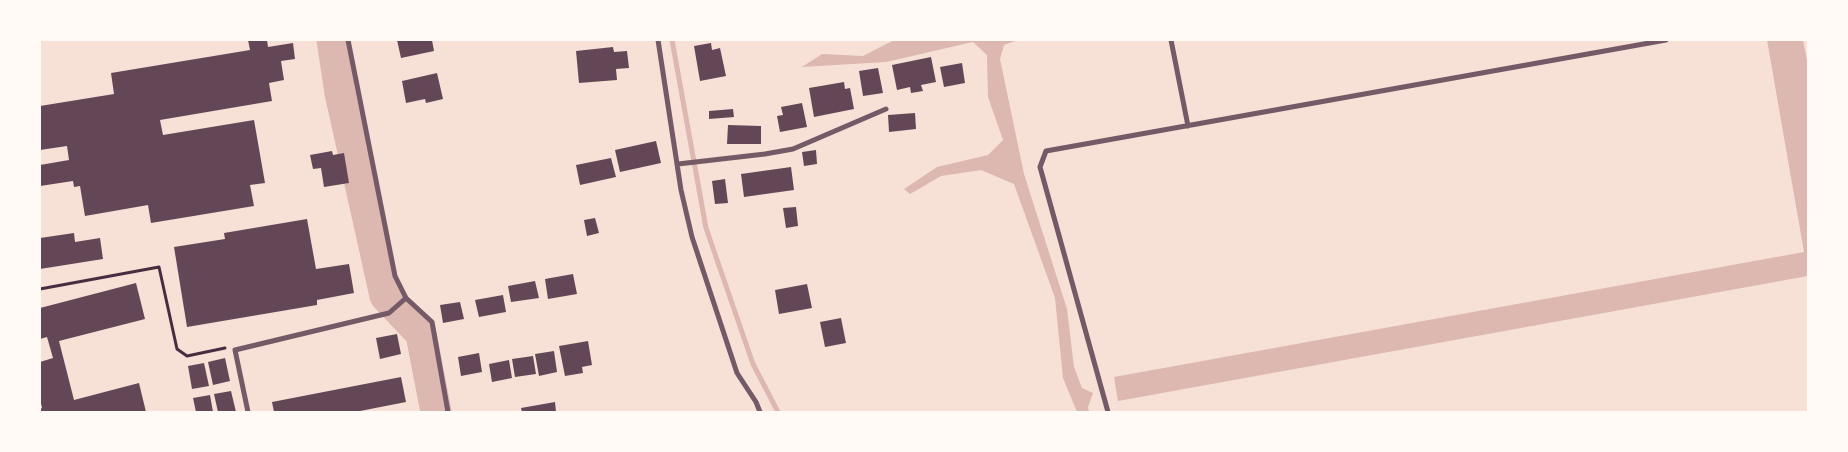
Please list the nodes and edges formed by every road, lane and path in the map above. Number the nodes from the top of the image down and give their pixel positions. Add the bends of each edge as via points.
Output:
1 (348, 40) edge
2 (658, 40) edge
3 (1171, 40) edge
4 (1666, 40) edge
5 (886, 109) dead end
6 (1188, 126) junction
7 (678, 164) junction
8 (40, 289) edge
9 (406, 298) junction
10 (235, 350) junction
11 (248, 412) edge
12 (448, 412) edge
13 (760, 412) edge
14 (1108, 412) edge

1 - 9 street via 395,276
2 - 7 street
3 - 6 street
4 - 6 street
5 - 7 street via 793,149
6 - 14 street via 1046,151 1040,168
7 - 13 street via 692,237 737,373
8 - 10 path via 159,267 176,349 187,356 226,348
9 - 10 street via 389,313
9 - 12 street via 432,322
10 - 11 street

